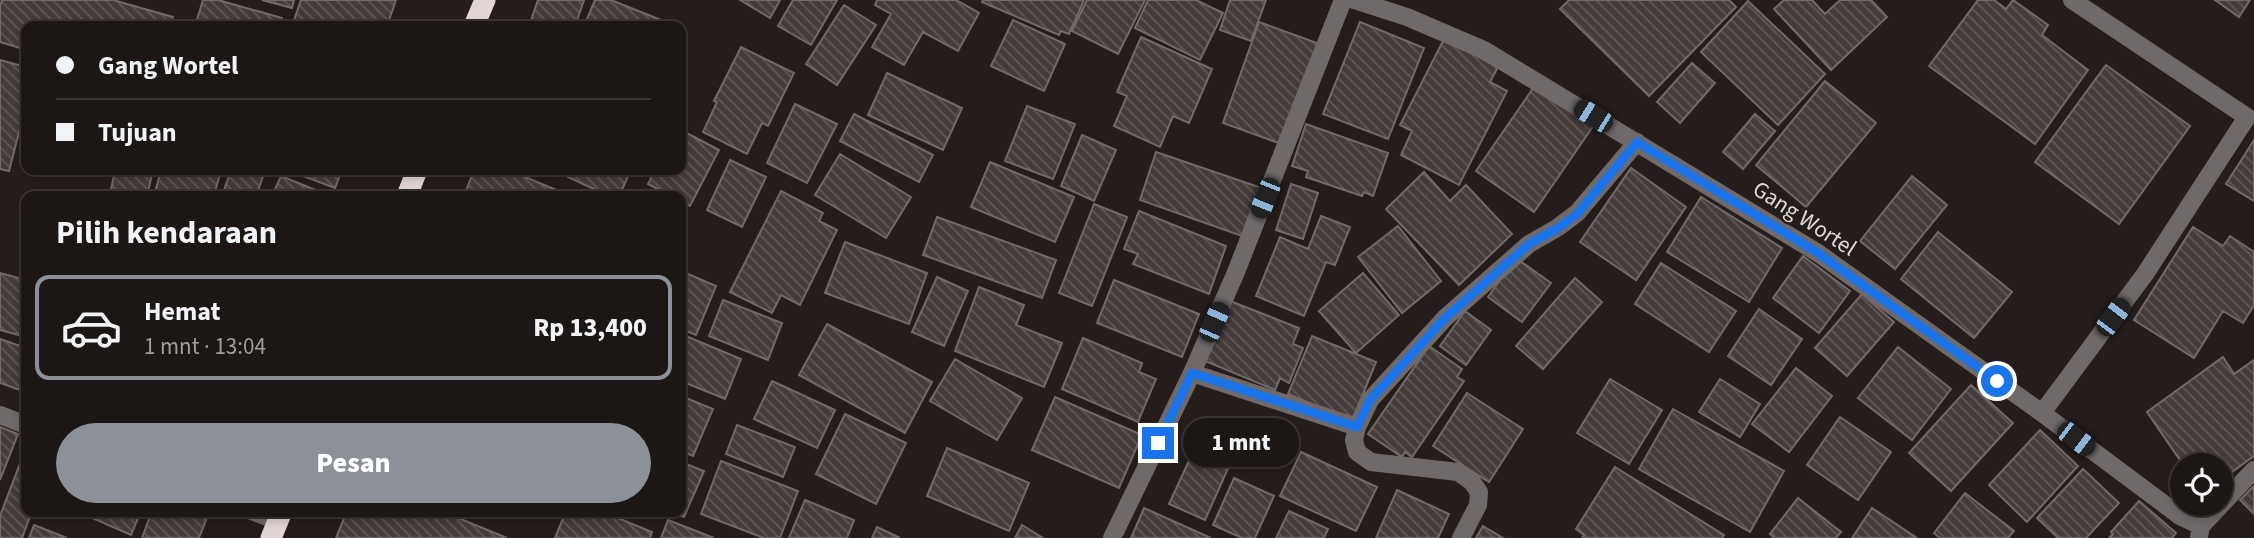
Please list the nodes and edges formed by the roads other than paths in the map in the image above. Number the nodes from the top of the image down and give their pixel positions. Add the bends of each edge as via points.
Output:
1 (485, 0) edge
2 (1343, 0) edge
3 (1354, 0) edge
4 (2072, 0) edge
5 (476, 21) edge
6 (2250, 111) edge
7 (1637, 142) junction
8 (1192, 373) junction
9 (2042, 413) junction
10 (0, 415) edge
11 (21, 423) edge
12 (1357, 427) junction
13 (2254, 470) edge
14 (2200, 532) edge
15 (1112, 538) edge
16 (1461, 538) edge

1 - 5 highway
2 - 8 street
3 - 7 street, Gang Wortel via 1484,50
4 - 6 street
6 - 9 street via 2145,274
7 - 9 street, Gang Wortel via 1818,253
7 - 12 street via 1577,214 1529,244 1445,318 1370,400
8 - 12 street
8 - 15 street
9 - 14 street, Gang Wortel
10 - 11 street
12 - 16 street via 1357,452 1371,462 1458,472 1472,482 1479,492 1478,505
13 - 14 street

